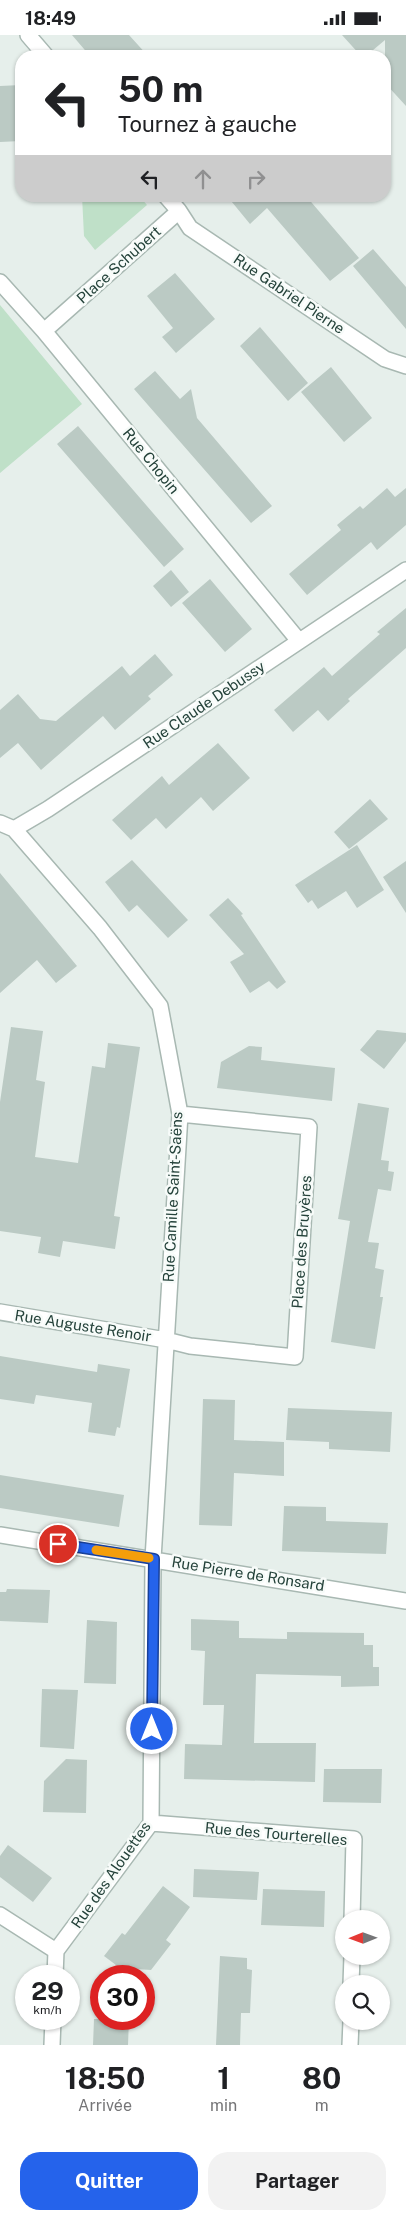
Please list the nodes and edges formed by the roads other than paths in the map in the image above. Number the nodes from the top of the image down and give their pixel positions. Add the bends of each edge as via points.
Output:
1 (28, 35) edge
2 (41, 50) edge
3 (171, 202) edge
4 (179, 211) junction
5 (0, 282) edge
6 (44, 331) junction
7 (406, 366) edge
8 (406, 570) edge
9 (299, 641) junction
10 (0, 823) edge
11 (14, 829) junction
12 (180, 1114) junction
13 (0, 1312) edge
14 (166, 1340) junction
15 (0, 1535) edge
16 (154, 1559) junction
17 (406, 1601) edge
18 (152, 1823) junction
19 (352, 1910) edge
20 (0, 1915) edge
21 (56, 1951) junction
22 (55, 1965) edge
23 (53, 2030) edge
24 (351, 2030) edge
25 (52, 2045) edge
26 (350, 2045) edge

1 - 2 street
3 - 4 street
4 - 6 street, Place Schubert
4 - 7 street, Rue Gabriel Pierne via 190,228 385,359
5 - 6 street, Rue Chopin
6 - 9 street, Rue Chopin
8 - 9 street, Rue Claude Debussy
9 - 11 street, Rue Claude Debussy
10 - 11 street
11 - 12 street, Rue Camille Saint-Saëns via 100,927 160,1005
12 - 14 street, Rue Camille Saint-Saëns
12 - 14 street, Place des Bruyères via 310,1127 295,1357 190,1346
13 - 14 street, Rue Auguste Renoir
14 - 16 street, Rue Camille Saint-Saëns
15 - 16 street, Rue Pierre de Ronsard
16 - 17 street, Rue Pierre de Ronsard
16 - 18 street, Rue des Alouettes
18 - 19 street, Rue des Tourterelles via 354,1839
18 - 21 street, Rue des Alouettes
20 - 21 street
21 - 22 street
23 - 25 street
24 - 26 street

